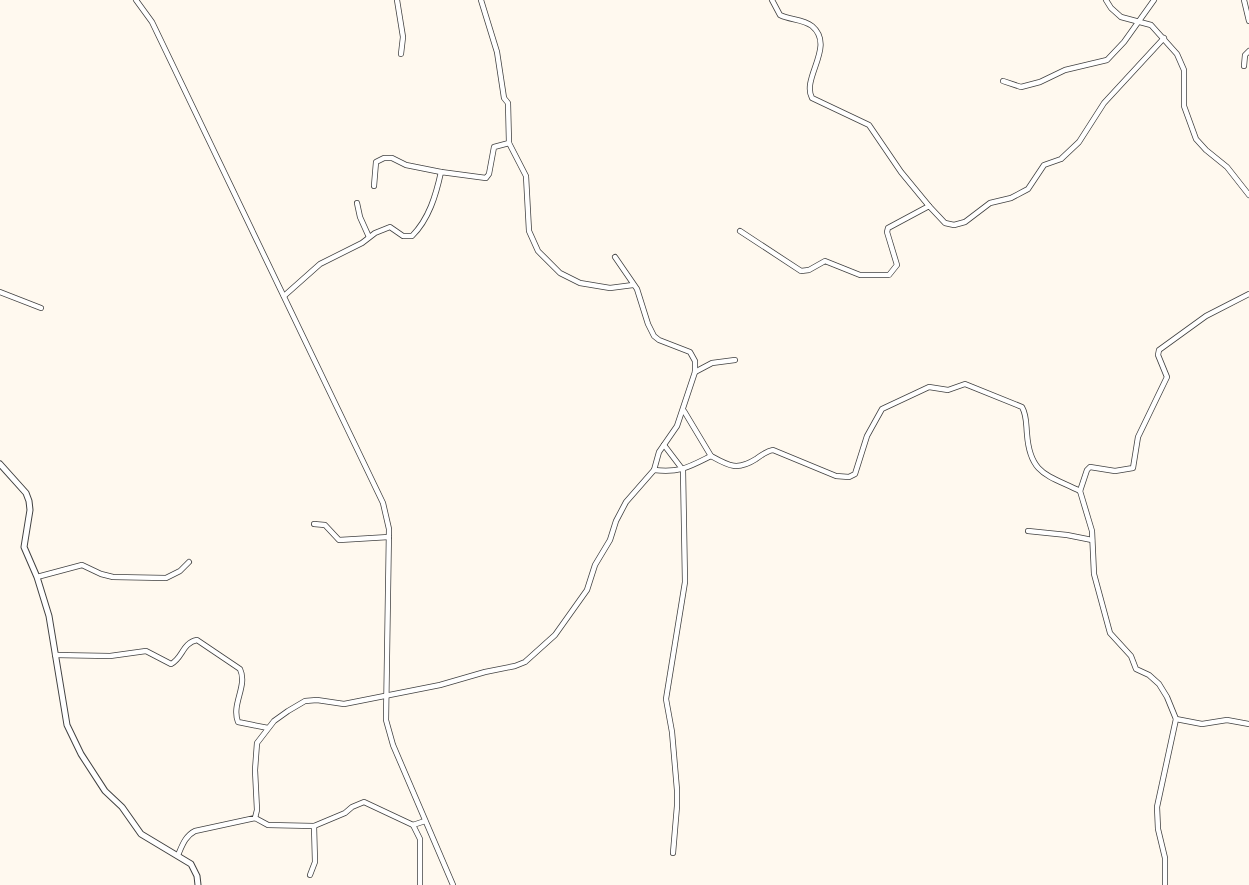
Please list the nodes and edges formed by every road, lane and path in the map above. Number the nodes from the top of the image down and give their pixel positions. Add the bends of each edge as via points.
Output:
1 (136, 0) edge
2 (397, 0) edge
3 (481, 0) edge
4 (772, 0) edge
5 (1106, 0) edge
6 (1154, 0) edge
7 (1244, 0) edge
8 (1138, 20) junction
9 (1249, 21) edge
10 (1164, 38) junction
11 (1249, 51) edge
12 (401, 54) dead end
13 (1244, 66) dead end
14 (1003, 81) dead end
15 (508, 143) junction
16 (441, 172) junction
17 (374, 186) dead end
18 (1249, 195) edge
19 (357, 203) dead end
20 (929, 206) junction
21 (740, 231) dead end
22 (369, 237) junction
23 (615, 258) dead end
24 (633, 285) junction
25 (0, 291) edge
26 (1249, 294) edge
27 (284, 297) junction
28 (41, 308) dead end
29 (735, 360) dead end
30 (695, 372) junction
31 (684, 411) junction
32 (664, 445) junction
33 (711, 456) junction
34 (0, 464) edge
35 (654, 470) junction
36 (683, 470) junction
37 (1080, 491) junction
38 (314, 524) dead end
39 (1028, 531) dead end
40 (389, 537) junction
41 (1092, 540) junction
42 (189, 562) dead end
43 (37, 577) junction
44 (55, 655) junction
45 (386, 695) junction
46 (1176, 719) junction
47 (1249, 724) edge
48 (268, 728) junction
49 (255, 818) junction
50 (425, 820) junction
51 (413, 825) junction
52 (314, 826) junction
53 (673, 853) dead end
54 (178, 855) junction
55 (310, 875) dead end
56 (198, 885) edge
57 (420, 885) edge
58 (453, 885) edge
59 (1165, 885) edge

1 - 27 street via 152,22
2 - 12 street via 403,37
3 - 15 street via 497,52 503,97 508,103
4 - 20 street via 783,17 807,23 818,34 820,50 809,86 812,98 869,125
5 - 8 street via 1121,16
6 - 8 street
7 - 9 street
8 - 10 street via 1151,25
8 - 14 street via 1107,60 1065,70 1021,87
10 - 18 street via 1182,61 1184,106 1196,139 1227,167
10 - 20 street via 1104,103 1075,147 1061,159 1044,165 1023,193 993,201 965,222 954,225 941,220
11 - 13 street
15 - 16 street via 494,147 486,178
15 - 24 street via 526,176 529,231 538,251 560,273 580,283 610,288
16 - 17 street via 384,158 376,162
16 - 22 street via 430,209 412,236 403,236 390,227
19 - 22 street
20 - 21 street via 887,230 897,266 887,276 860,275 825,261 801,271
22 - 27 street via 320,264
23 - 24 street
24 - 30 street via 654,336 690,352
25 - 28 street
26 - 37 street via 1206,316 1159,350 1167,376 1138,437 1133,468 1115,471 1090,467
27 - 40 street via 383,503
29 - 30 street via 712,363
30 - 31 street
31 - 32 street
31 - 33 street
32 - 35 street
32 - 36 street
33 - 36 street
33 - 37 street via 731,466 744,466 766,451 778,450 836,476 849,477 855,474 867,436 882,409 929,387 948,390 968,384 1022,407 1036,466 1044,474
34 - 43 street via 26,493 30,510 24,547
35 - 36 street
35 - 45 street via 626,502 587,590 555,635 536,653 515,666
36 - 53 street via 684,582 666,699 677,790
37 - 41 street
38 - 40 street via 325,525 339,540
39 - 41 street
40 - 45 street
41 - 46 street via 1094,574 1110,633 1129,654 1136,669 1159,684
42 - 43 street via 166,578 113,577 81,565
43 - 44 street
44 - 48 street via 110,656 146,651 171,664 187,644 196,640 240,669 243,679 236,711 238,722
44 - 54 street via 67,725 93,774 141,834
45 - 48 street via 344,704 305,701
45 - 50 street via 386,720 393,745
46 - 47 street via 1202,724 1227,720
46 - 59 street via 1157,799
48 - 49 street via 256,749
49 - 52 street via 268,825
49 - 54 street via 195,831
50 - 51 street
50 - 58 street
51 - 52 street via 364,802
51 - 57 street via 420,839
52 - 55 street via 315,862
54 - 56 street via 195,868

